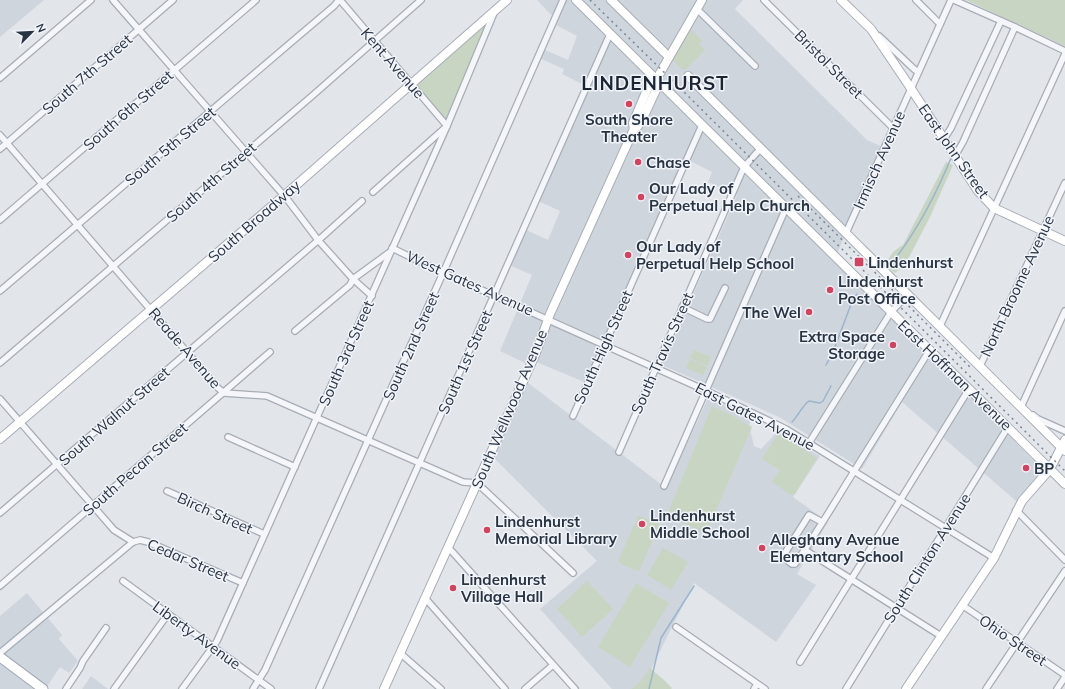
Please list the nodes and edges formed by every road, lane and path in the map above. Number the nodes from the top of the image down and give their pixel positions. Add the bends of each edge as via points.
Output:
1 (91, 0) edge
2 (113, 0) edge
3 (174, 0) edge
4 (256, 0) edge
5 (339, 0) edge
6 (421, 0) edge
7 (507, 0) edge
8 (563, 0) edge
9 (576, 0) edge
10 (612, 0) edge
11 (702, 0) edge
12 (764, 0) edge
13 (841, 0) edge
14 (916, 0) edge
15 (953, 0) edge
16 (496, 9) junction
17 (697, 9) junction
18 (1001, 21) junction
19 (940, 24) junction
20 (1015, 27) junction
21 (139, 29) junction
22 (871, 29) junction
23 (610, 34) junction
24 (374, 41) junction
25 (1065, 51) edge
26 (1065, 54) edge
27 (669, 57) junction
28 (755, 66) dead end
29 (175, 70) junction
30 (918, 72) junction
31 (688, 76) dead end
32 (0, 78) edge
33 (656, 80) junction
34 (412, 85) junction
35 (911, 88) junction
36 (211, 112) junction
37 (702, 125) junction
38 (447, 126) junction
39 (894, 129) junction
40 (0, 135) edge
41 (944, 139) junction
42 (7, 143) junction
43 (761, 148) junction
44 (0, 149) edge
45 (246, 152) junction
46 (955, 156) junction
47 (744, 167) junction
48 (1065, 183) edge
49 (42, 184) junction
50 (373, 192) dead end
51 (284, 195) junction
52 (362, 202) dead end
53 (786, 208) junction
54 (994, 208) junction
55 (0, 220) edge
56 (77, 225) junction
57 (1043, 231) junction
58 (846, 233) junction
59 (318, 240) junction
60 (1065, 241) edge
61 (391, 250) junction
62 (113, 266) junction
63 (443, 273) junction
64 (353, 279) junction
65 (725, 288) dead end
66 (0, 291) edge
67 (908, 294) junction
68 (372, 296) junction
69 (494, 296) junction
70 (682, 307) junction
71 (150, 309) junction
72 (1065, 311) edge
73 (891, 312) junction
74 (548, 318) junction
75 (940, 326) junction
76 (295, 331) dead end
77 (605, 344) junction
78 (929, 351) junction
79 (188, 352) junction
80 (270, 352) dead end
81 (0, 363) edge
82 (980, 366) junction
83 (656, 367) junction
84 (969, 389) junction
85 (705, 390) junction
86 (224, 392) junction
87 (0, 399) edge
88 (1021, 407) junction
89 (573, 416) dead end
90 (317, 418) junction
91 (20, 422) junction
92 (1008, 427) junction
93 (1065, 431) edge
94 (228, 437) dead end
95 (0, 439) edge
96 (368, 441) junction
97 (809, 443) junction
98 (1064, 446) edge
99 (618, 452) dead end
100 (420, 464) junction
101 (57, 465) junction
102 (295, 467) junction
103 (1050, 469) junction
104 (854, 471) junction
105 (477, 483) junction
106 (1065, 484) edge
107 (664, 486) dead end
108 (167, 491) dead end
109 (900, 499) junction
110 (92, 506) junction
111 (1016, 510) junction
112 (0, 514) edge
113 (822, 522) junction
114 (946, 528) junction
115 (264, 534) junction
116 (133, 542) junction
117 (448, 547) junction
118 (805, 550) junction
119 (994, 558) junction
120 (1065, 560) edge
121 (1065, 571) edge
122 (573, 573) dead end
123 (851, 579) junction
124 (123, 581) dead end
125 (243, 583) junction
126 (0, 586) edge
127 (425, 598) junction
128 (962, 605) junction
129 (896, 607) junction
130 (168, 614) junction
131 (676, 627) dead end
132 (106, 628) dead end
133 (941, 636) junction
134 (1018, 643) junction
135 (213, 647) junction
136 (0, 653) edge
137 (400, 653) junction
138 (0, 657) edge
139 (800, 662) dead end
140 (553, 664) junction
141 (1065, 676) edge
142 (259, 680) junction
143 (756, 686) edge
144 (43, 689) edge
145 (66, 689) edge
146 (114, 689) edge
147 (182, 689) edge
148 (253, 689) edge
149 (271, 689) edge
150 (319, 689) edge
151 (384, 689) edge
152 (441, 689) edge
153 (505, 689) edge
154 (525, 689) edge
155 (575, 689) edge
156 (765, 689) edge
157 (846, 689) edge
158 (906, 689) edge
159 (986, 689) edge
160 (1057, 689) edge

1 - 32 street
2 - 21 street
3 - 21 street, South 7th Street
4 - 29 street, South 6th Street
5 - 24 street, Kent Avenue
5 - 36 street, South 5th Street
6 - 24 street, South 4th Street
7 - 16 street, South Broadway
8 - 63 street, South 2nd Street
9 - 23 street, East Hoffman Avenue
10 - 27 street
11 - 17 street, South Wellwood Avenue
12 - 39 street, Bristol Street
13 - 22 street, East John Street
14 - 19 street
15 - 18 street
15 - 19 street, Irmisch Avenue
16 - 34 street, South Broadway
16 - 38 street, South 3rd Street
17 - 27 street, South Wellwood Avenue
17 - 28 street
18 - 20 street
18 - 41 street
19 - 30 street, Irmisch Avenue
20 - 25 street
20 - 46 street
21 - 29 street
21 - 42 street, South 7th Street
22 - 30 street, East John Street
22 - 35 street, East John Street
23 - 33 street, East Hoffman Avenue
23 - 69 street, South 1st Street
24 - 34 street, Kent Avenue
24 - 45 street, South 4th Street
26 - 54 street
27 - 33 street, South Wellwood Avenue
29 - 36 street
29 - 49 street, South 6th Street
30 - 35 street, Irmisch Avenue
31 - 43 street, East Hoffman Avenue
33 - 37 street, East Hoffman Avenue
33 - 74 street, South Wellwood Avenue via 656,90 642,120 634,129
34 - 38 street, Kent Avenue
34 - 51 street, South Broadway
35 - 39 street, Irmisch Avenue
35 - 41 street, East John Street
36 - 45 street
36 - 56 street, South 5th Street
37 - 47 street, East Hoffman Avenue
37 - 77 street, South High Street
38 - 50 street
38 - 61 street, South 3rd Street
39 - 58 street, Irmisch Avenue
40 - 42 street, Reade Avenue
41 - 46 street, East John Street
42 - 44 street, South 7th Street
42 - 49 street, Reade Avenue
43 - 47 street, South Travis Street
43 - 58 street, East Hoffman Avenue
45 - 51 street
45 - 62 street, South 4th Street
46 - 54 street, East John Street via 978,191
47 - 53 street, East Hoffman Avenue
47 - 70 street, South Travis Street
48 - 57 street, North Broome Avenue
49 - 55 street, South 6th Street
49 - 56 street, Reade Avenue
51 - 59 street
51 - 71 street, South Broadway
52 - 59 street, South Walnut Street
53 - 73 street, East Hoffman Avenue
53 - 85 street
54 - 57 street, East John Street
54 - 75 street
56 - 62 street, Reade Avenue
56 - 66 street, South 5th Street
57 - 60 street, East John Street
57 - 82 street, North Broome Avenue
58 - 67 street, East Hoffman Avenue
59 - 64 street
59 - 79 street, South Walnut Street
61 - 63 street, West Gates Avenue
61 - 64 street
61 - 68 street, South 3rd Street
62 - 71 street, Reade Avenue
62 - 81 street, South 4th Street
63 - 69 street, West Gates Avenue
63 - 96 street, South 2nd Street
64 - 68 street
64 - 76 street via 350,285
65 - 70 street via 710,319
67 - 73 street
67 - 75 street, East Hoffman Avenue
68 - 90 street, South 3rd Street
69 - 74 street, West Gates Avenue
69 - 100 street, South 1st Street
70 - 83 street, South Travis Street
71 - 79 street, Reade Avenue
71 - 91 street, South Broadway
72 - 88 street
73 - 78 street, East Hoffman Avenue
73 - 97 street
74 - 77 street, East Gates Avenue
74 - 105 street, South Wellwood Avenue
75 - 82 street, East Hoffman Avenue
77 - 83 street, East Gates Avenue
77 - 89 street, South High Street
78 - 84 street, East Hoffman Avenue
78 - 104 street
79 - 86 street, Reade Avenue
79 - 101 street, South Walnut Street
80 - 86 street, South Pecan Street
82 - 88 street, East Hoffman Avenue
83 - 85 street, East Gates Avenue
83 - 99 street, South Travis Street
84 - 92 street, East Hoffman Avenue
84 - 109 street
85 - 97 street, East Gates Avenue via 786,429
85 - 107 street
86 - 90 street, Reade Avenue via 267,396
86 - 110 street, South Pecan Street
87 - 91 street
88 - 93 street via 1038,419
88 - 98 street, East Hoffman Avenue
90 - 96 street, Reade Avenue
90 - 102 street, South 3rd Street
91 - 95 street, South Broadway
91 - 101 street
92 - 103 street, East Hoffman Avenue
92 - 114 street, South Clinton Avenue
94 - 102 street
96 - 100 street, Reade Avenue
96 - 142 street, South 2nd Street
97 - 104 street, East Gates Avenue
98 - 103 street
100 - 105 street, Reade Avenue via 463,482
100 - 150 street, South 1st Street
101 - 110 street
101 - 112 street, South Walnut Street
102 - 115 street, South 3rd Street
103 - 106 street, East Hoffman Avenue
103 - 111 street
104 - 109 street, East Gates Avenue
104 - 113 street
105 - 117 street, South Wellwood Avenue
105 - 122 street
108 - 115 street, Birch Street
109 - 114 street, East Gates Avenue
109 - 123 street
110 - 116 street via 114,530
110 - 126 street, South Pecan Street
111 - 119 street
111 - 120 street
113 - 118 street
113 - 118 street via 810,515 785,553 785,557 794,564
114 - 119 street, East Gates Avenue
114 - 129 street, South Clinton Avenue
115 - 125 street, South 3rd Street
116 - 125 street, Cedar Street via 148,542
116 - 136 street
117 - 127 street, South Wellwood Avenue
117 - 140 street
118 - 123 street
119 - 128 street
121 - 134 street
123 - 129 street
123 - 139 street
124 - 130 street, Liberty Avenue
125 - 135 street, South 3rd Street
127 - 137 street, South Wellwood Avenue
127 - 153 street
128 - 133 street
128 - 134 street, Ohio Street
129 - 133 street
129 - 157 street, South Clinton Avenue
130 - 135 street, Liberty Avenue
130 - 146 street
131 - 143 street
132 - 145 street
133 - 158 street
134 - 141 street, Ohio Street
134 - 159 street
135 - 142 street, Liberty Avenue
135 - 147 street, South 3rd Street
137 - 151 street, South Wellwood Avenue
137 - 152 street
138 - 144 main road
140 - 154 street
140 - 155 street
141 - 160 street
142 - 148 street, South 2nd Street
142 - 149 street, Liberty Avenue
143 - 156 street

